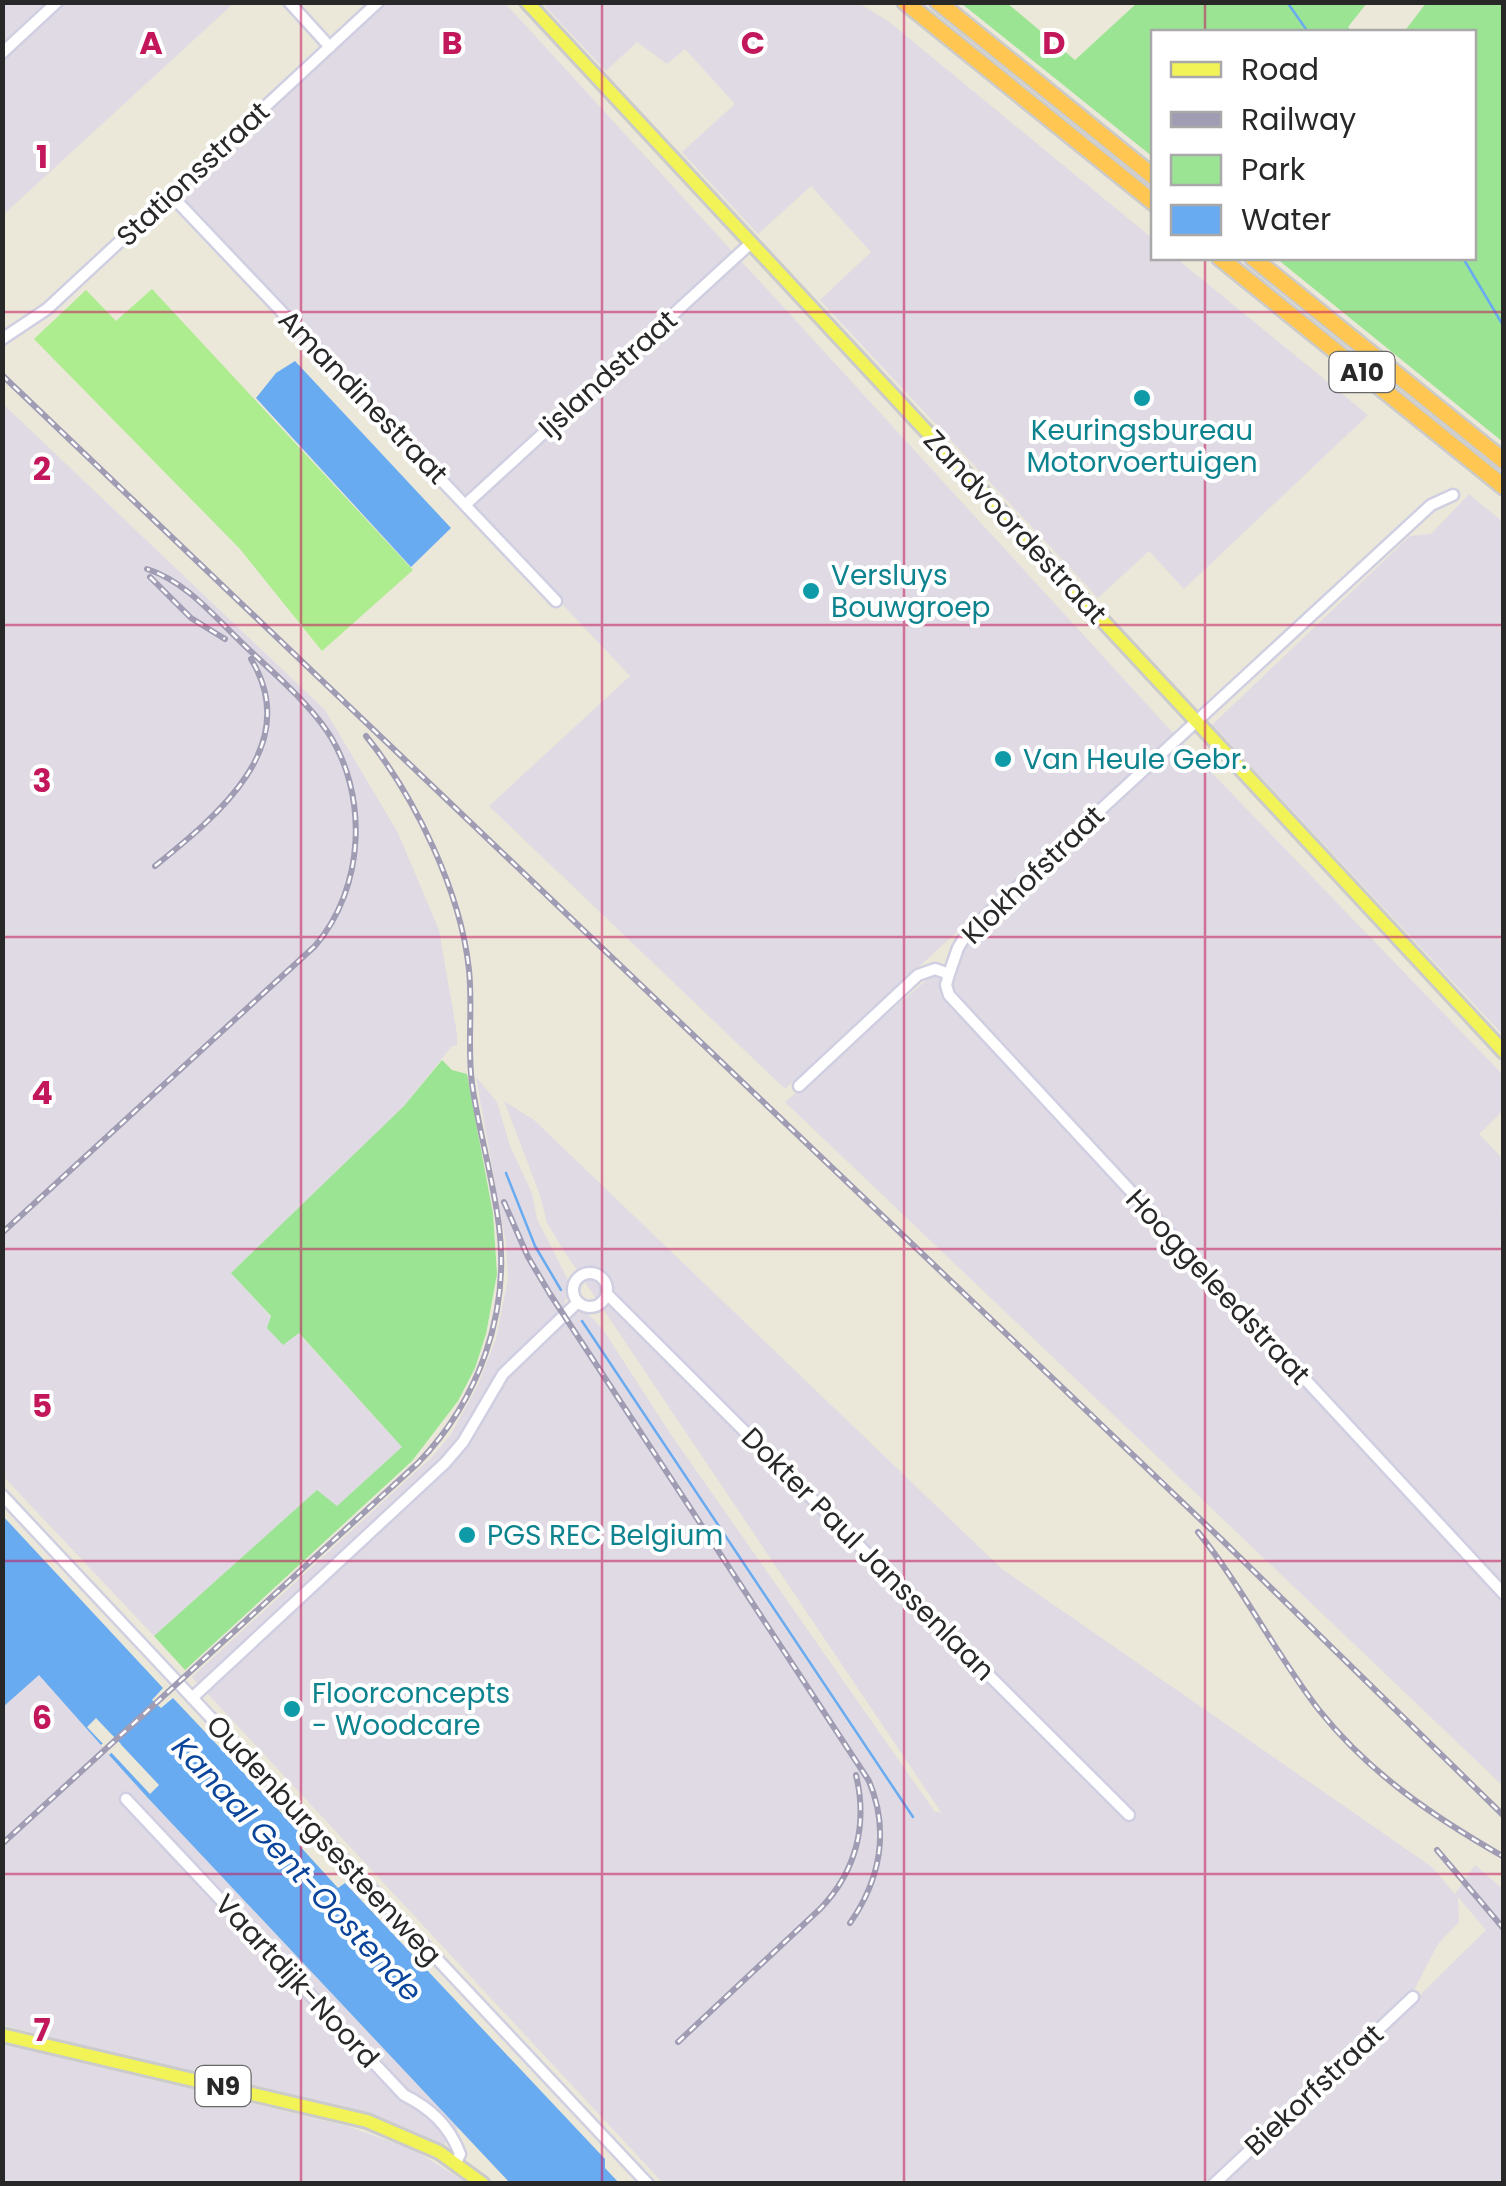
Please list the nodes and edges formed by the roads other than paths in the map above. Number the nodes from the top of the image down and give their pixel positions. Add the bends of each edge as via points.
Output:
1 (57, 2) edge
2 (290, 2) edge
3 (378, 2) edge
4 (527, 2) edge
5 (890, 2) edge
6 (905, 2) edge
7 (938, 2) edge
8 (330, 47) junction
9 (2, 53) edge
10 (998, 78) junction
11 (1151, 175) edge
12 (170, 194) junction
13 (1151, 201) edge
14 (751, 243) junction
15 (1222, 260) edge
16 (1255, 260) edge
17 (2, 338) edge
18 (1504, 460) edge
19 (1504, 486) edge
20 (1453, 495) dead end
21 (465, 504) junction
22 (556, 601) dead end
23 (1195, 722) junction
24 (949, 974) junction
25 (1504, 1052) edge
26 (799, 1086) dead end
27 (607, 1294) junction
28 (578, 1302) junction
29 (2, 1496) edge
30 (1504, 1594) edge
31 (192, 1698) junction
32 (126, 1799) dead end
33 (1129, 1815) dead end
34 (1413, 1997) dead end
35 (2, 2034) edge
36 (456, 2163) junction
37 (484, 2184) edge
38 (648, 2184) edge
39 (1214, 2184) edge

1 - 9 street
2 - 8 street
3 - 8 street, Stationsstraat
4 - 14 main road, Zandvoordestraat
5 - 10 highway
6 - 10 highway
7 - 11 highway
8 - 12 street, Stationsstraat
10 - 13 highway
12 - 17 street, Stationsstraat via 46,309
12 - 21 street, Amandinestraat
14 - 21 street, Ijslandstraat
14 - 23 main road, Zandvoordestraat
15 - 19 highway, A10
16 - 18 highway, A10
20 - 23 street, Klokhofstraat via 1430,505
21 - 22 street, Amandinestraat
23 - 24 street, Klokhofstraat via 967,933
23 - 25 main road, Zandvoordestraat
24 - 26 street, Klokhofstraat via 935,969 918,975
24 - 30 street, Hooggeleedstraat via 950,995
27 - 28 street, Dokter Paul Janssenlaan via 596,1306
27 - 28 street, Dokter Paul Janssenlaan via 604,1279 590,1272 574,1284
27 - 33 street, Dokter Paul Janssenlaan
28 - 31 street, Dokter Paul Janssenlaan via 504,1374 445,1463
29 - 31 street, Oudenburgsesteenweg
31 - 38 street, Oudenburgsesteenweg
32 - 36 street, Vaartdijk-Noord via 404,2095 428,2107 456,2144
34 - 39 street, Biekorfstraat
35 - 36 main road, N9 via 368,2121
36 - 37 main road, N9

